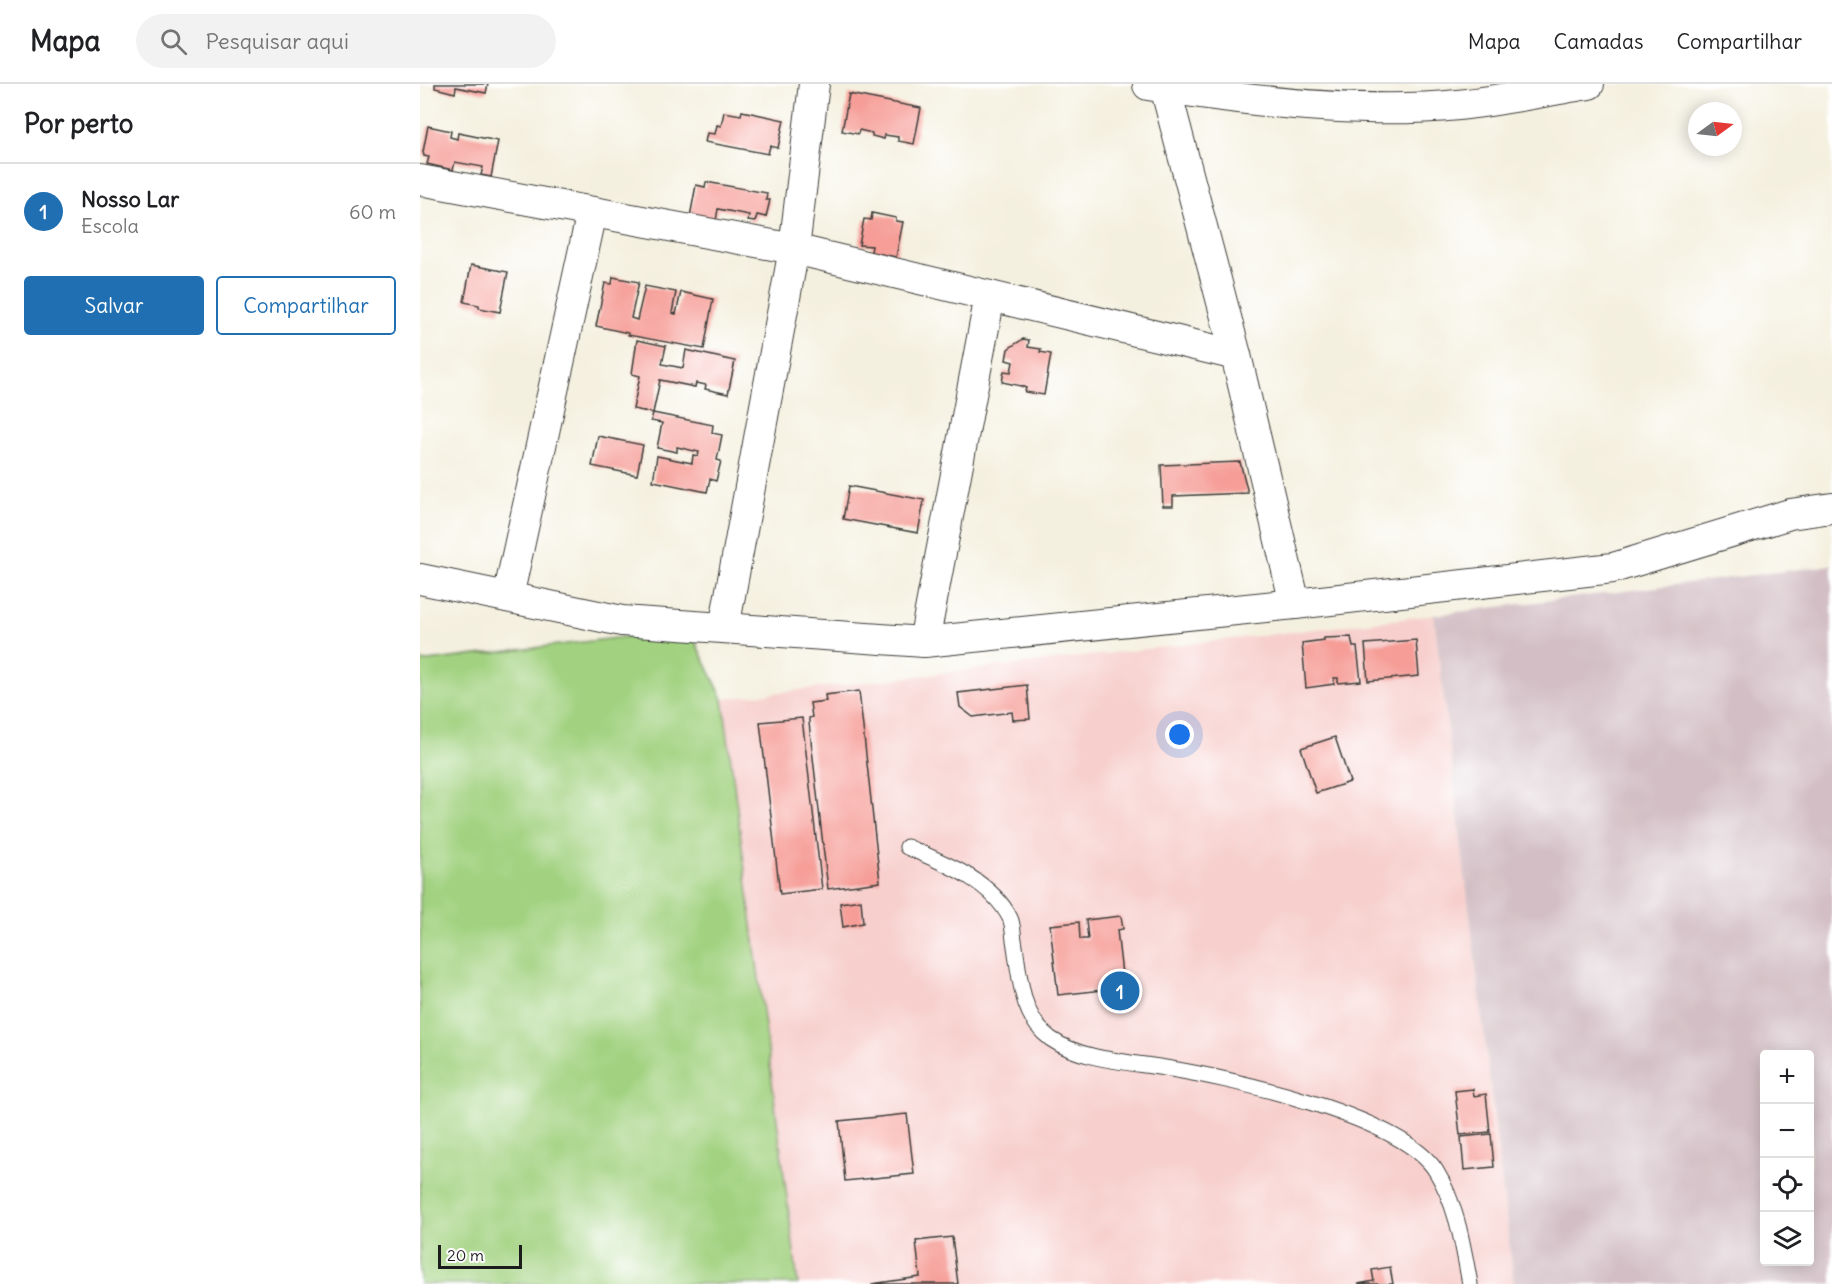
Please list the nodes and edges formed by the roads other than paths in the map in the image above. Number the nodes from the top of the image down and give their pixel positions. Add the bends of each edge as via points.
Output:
1 (814, 84) edge
2 (1588, 84) edge
3 (1155, 86) edge
4 (420, 180) edge
5 (592, 212) junction
6 (794, 249) junction
7 (990, 296) junction
8 (1236, 355) junction
9 (1832, 508) edge
10 (420, 579) edge
11 (508, 597) junction
12 (1295, 604) junction
13 (724, 628) junction
14 (924, 642) junction
15 (907, 847) dead end
16 (1470, 1284) edge

1 - 6 street
2 - 3 street via 1458,105 1407,108 1261,100
3 - 8 street
4 - 5 street
5 - 6 street
5 - 11 street
6 - 7 street
6 - 13 street
7 - 8 street
7 - 14 street
8 - 12 street
9 - 12 street via 1790,514 1613,568
10 - 11 street
11 - 13 street via 622,621
12 - 14 street
13 - 14 street
15 - 16 lane via 971,878 994,896 1010,919 1022,993 1034,1023 1052,1040 1086,1055 1197,1073 1283,1093 1380,1129 1415,1150 1436,1170 1451,1200

